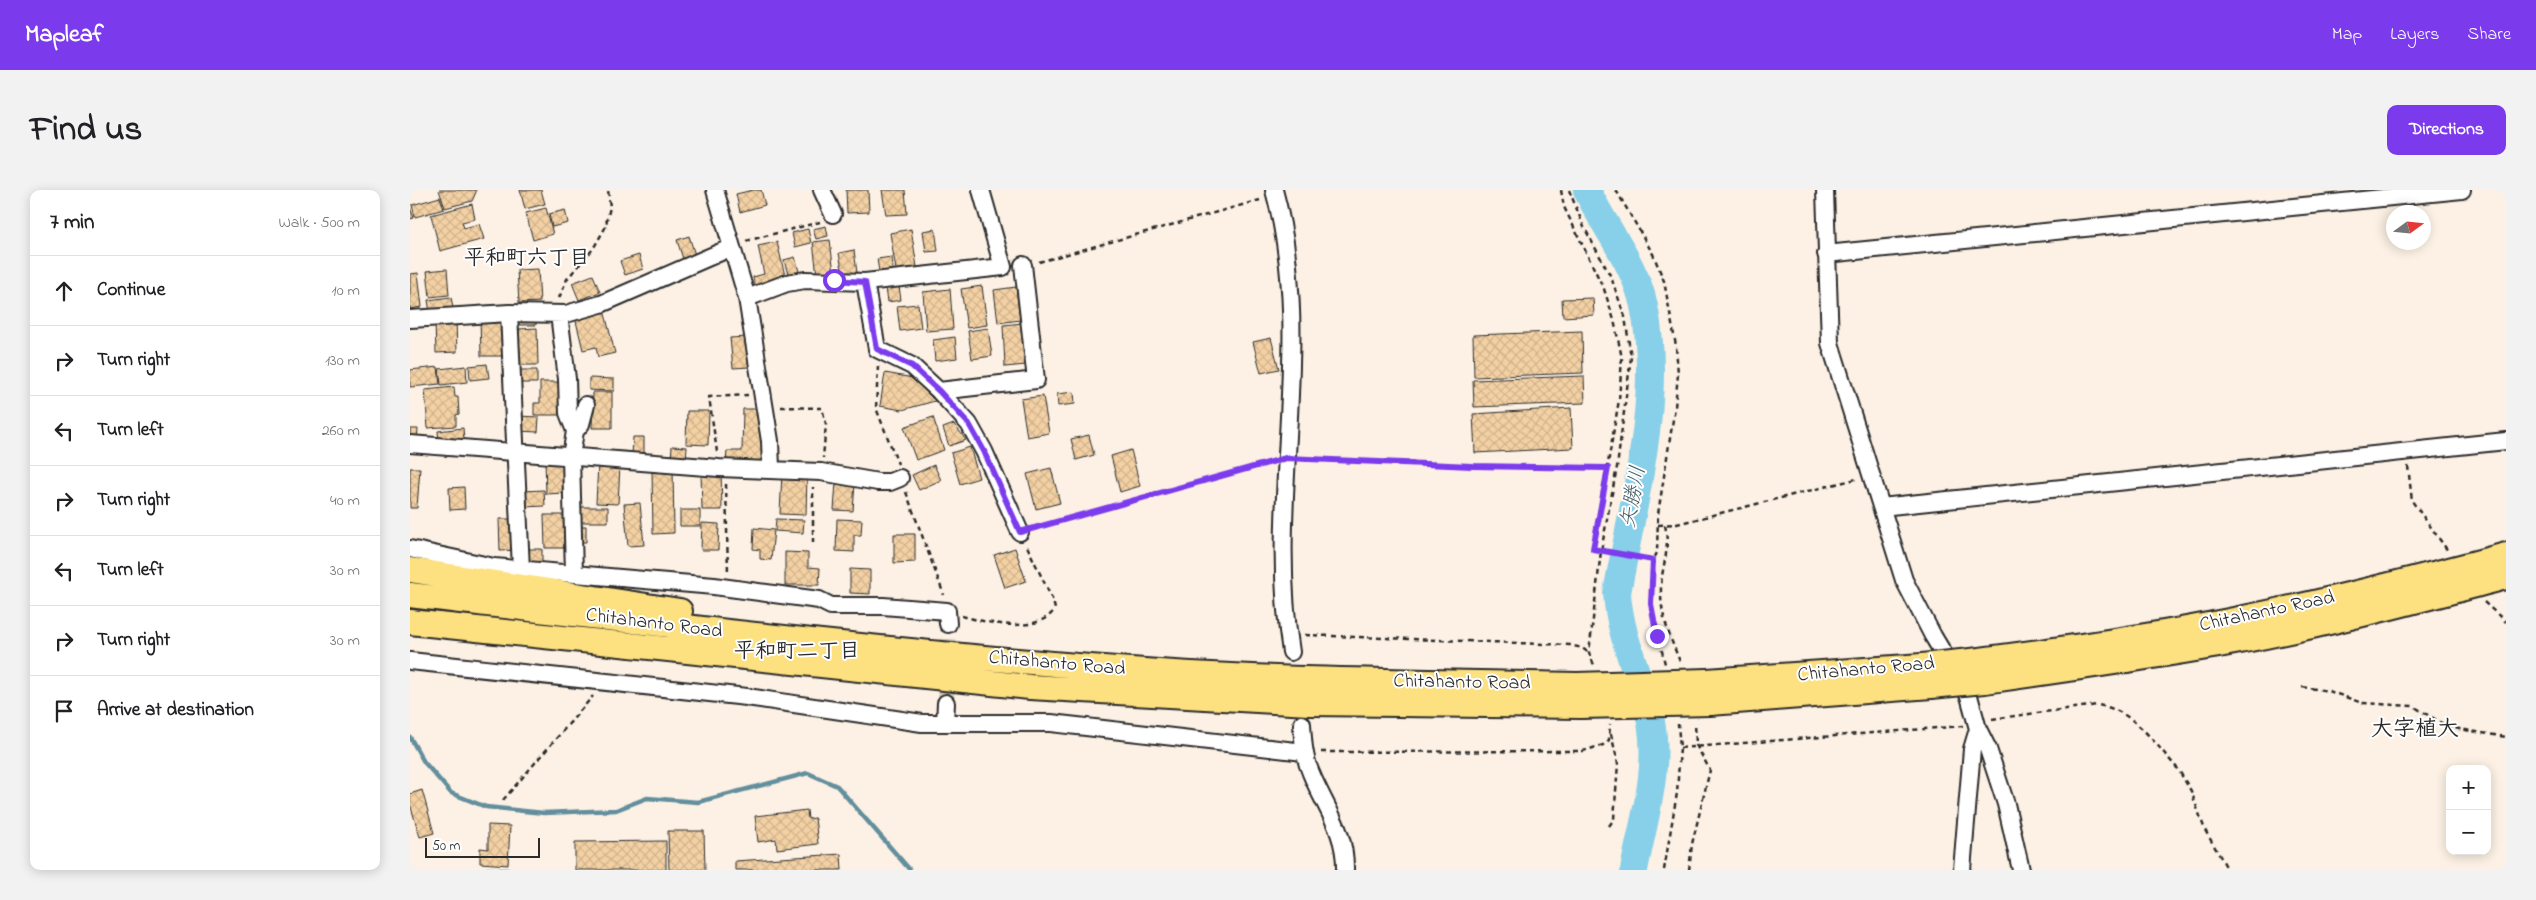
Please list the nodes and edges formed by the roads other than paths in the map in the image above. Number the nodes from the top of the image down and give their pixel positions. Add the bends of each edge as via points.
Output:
1 (715, 190) edge
2 (822, 190) edge
3 (981, 190) edge
4 (1825, 190) edge
5 (2462, 190) edge
6 (1275, 193) edge
7 (828, 218) road end
8 (730, 247) junction
9 (1826, 254) junction
10 (1023, 265) road end
11 (865, 282) junction
12 (747, 298) junction
13 (509, 313) junction
14 (555, 314) junction
15 (410, 319) edge
16 (939, 391) junction
17 (586, 405) dead end
18 (574, 431) junction
19 (2506, 441) edge
20 (410, 444) edge
21 (515, 451) junction
22 (571, 457) junction
23 (771, 469) junction
24 (900, 478) road end
25 (1881, 507) junction
26 (1020, 532) road end
27 (410, 549) edge
28 (2506, 555) edge
29 (521, 569) junction
30 (410, 570) edge
31 (574, 574) junction
32 (2506, 577) edge
33 (410, 595) edge
34 (947, 618) road end
35 (410, 622) edge
36 (410, 635) edge
37 (757, 636) junction
38 (1291, 652) dead end
39 (410, 661) edge
40 (1982, 670) junction
41 (1030, 687) junction
42 (1579, 695) junction
43 (946, 703) tunnel mouth
44 (946, 723) junction
45 (1302, 724) dead end
46 (1978, 729) junction
47 (1304, 752) junction
48 (1345, 870) edge
49 (1962, 870) edge
50 (2020, 870) edge

1 - 8 street
2 - 7 street
3 - 11 street via 1003,267
4 - 9 street
5 - 9 street
6 - 38 street via 1292,288 1294,332 1282,566
8 - 12 street
8 - 14 street via 601,304
9 - 25 street via 1830,344
10 - 16 street via 1036,380
11 - 12 street via 805,280
11 - 16 street via 877,349 912,366
12 - 23 street via 770,441
13 - 14 street
13 - 15 street
13 - 21 street
14 - 18 street via 567,380 568,413
16 - 26 street via 969,424
17 - 18 street via 581,424
18 - 22 street
19 - 25 street
20 - 21 street
21 - 22 street
21 - 29 street
22 - 23 street
22 - 31 street
23 - 24 street via 817,472 878,482
25 - 46 street via 1904,580 1969,696
27 - 29 street via 494,567
28 - 40 highway, Chitahanto Road via 2234,620 2093,645
29 - 31 street
30 - 37 highway via 733,619
31 - 34 street via 728,588 819,600 831,606 883,606
32 - 40 highway, Chitahanto Road via 2379,611 2240,641 2097,665
33 - 37 highway, Chitahanto Road
35 - 41 highway, Chitahanto Road
36 - 41 highway via 1011,698
37 - 42 highway, Chitahanto Road via 1161,672
39 - 44 street via 810,705 922,723
40 - 42 highway, Chitahanto Road, bridge via 1708,692
41 - 42 highway, Chitahanto Road via 1309,702
43 - 44 street
44 - 47 street via 1051,723
45 - 47 street
46 - 49 street via 1972,748
46 - 50 street via 2006,804
47 - 48 street via 1310,772 1339,828

